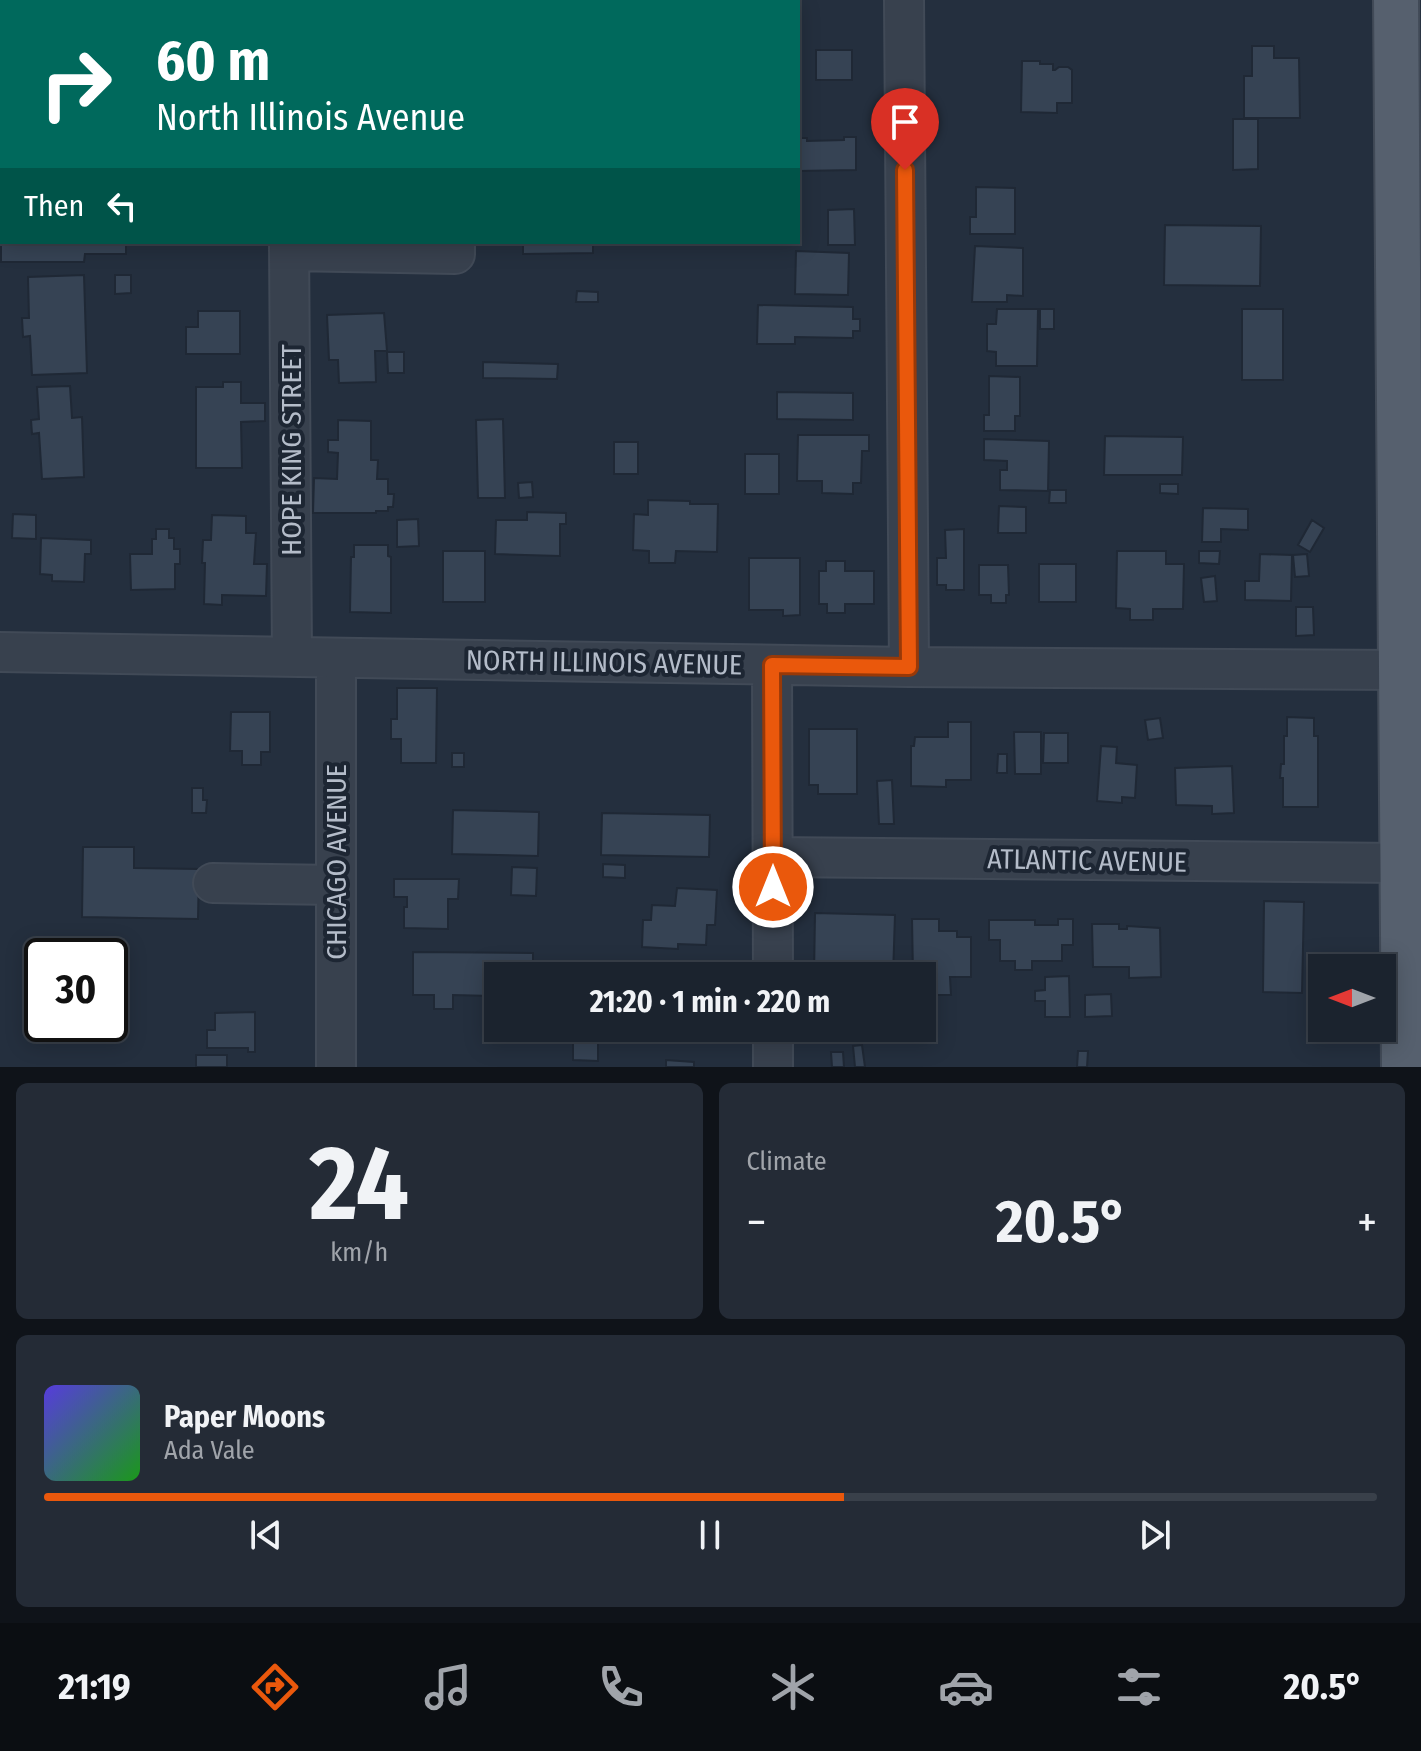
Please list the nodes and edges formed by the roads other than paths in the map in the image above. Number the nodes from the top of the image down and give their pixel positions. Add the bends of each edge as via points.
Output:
1 (904, 0) edge
2 (1396, 0) edge
3 (455, 244) edge
4 (289, 247) edge
5 (0, 652) edge
6 (292, 657) junction
7 (336, 658) junction
8 (772, 665) junction
9 (909, 667) junction
10 (1401, 670) junction
11 (772, 857) junction
12 (1401, 863) junction
13 (213, 883) dead end
14 (336, 885) junction
15 (773, 962) edge
16 (773, 1042) edge
17 (336, 1067) edge
18 (773, 1067) edge
19 (1404, 1067) edge

1 - 9 street
2 - 10 main road
3 - 4 street via 455,254
4 - 6 street, HOPE KING STREET
5 - 6 street, NORTH ILLINOIS AVENUE
6 - 7 street, NORTH ILLINOIS AVENUE
7 - 8 street, NORTH ILLINOIS AVENUE
7 - 14 street, CHICAGO AVENUE
8 - 9 street, NORTH ILLINOIS AVENUE
8 - 11 street
9 - 10 street, NORTH ILLINOIS AVENUE
10 - 12 main road
11 - 12 street, ATLANTIC AVENUE
11 - 15 street
12 - 19 main road
13 - 14 street
14 - 17 street, CHICAGO AVENUE
16 - 18 street

